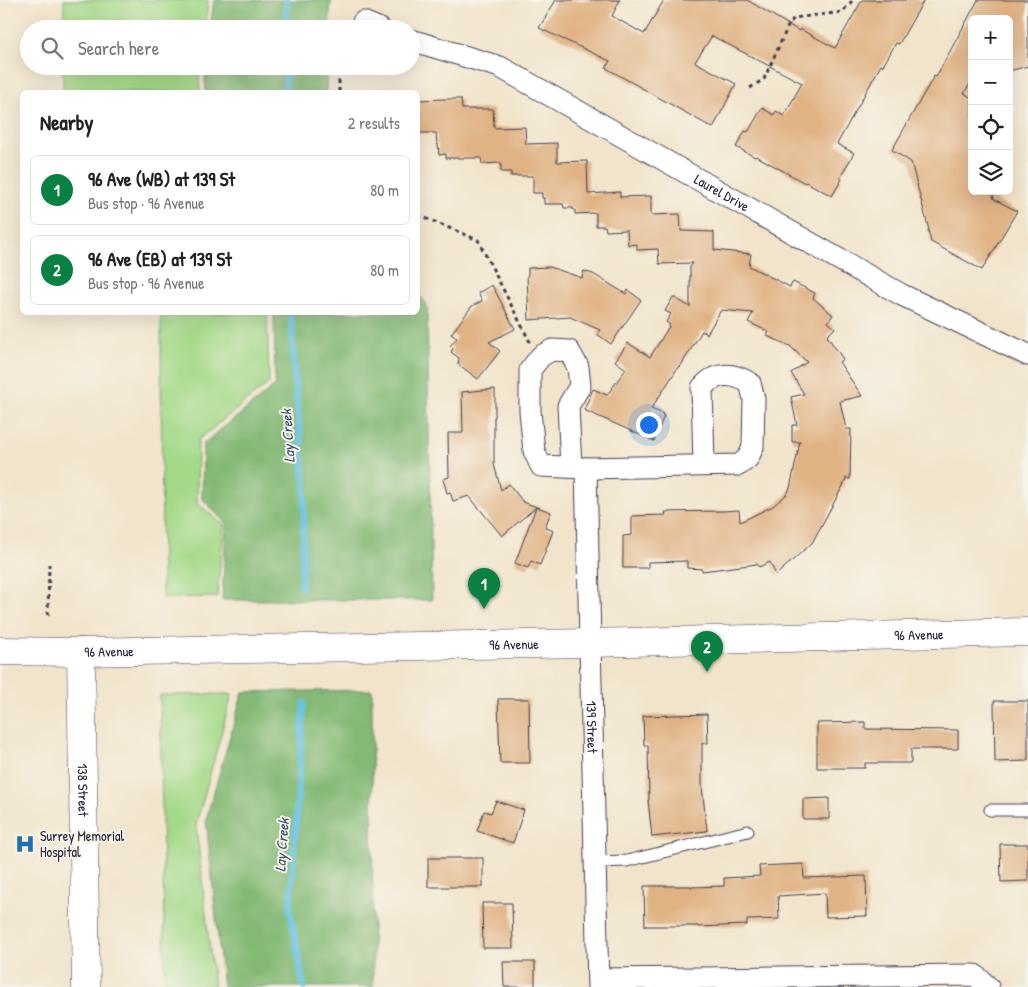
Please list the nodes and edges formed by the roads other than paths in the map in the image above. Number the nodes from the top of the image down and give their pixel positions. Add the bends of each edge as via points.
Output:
1 (420, 43) edge
2 (1028, 355) edge
3 (704, 465) dead end
4 (579, 467) junction
5 (1028, 632) edge
6 (590, 643) junction
7 (0, 651) edge
8 (81, 652) junction
9 (990, 810) dead end
10 (1028, 810) edge
11 (748, 832) dead end
12 (596, 862) junction
13 (598, 983) edge
14 (86, 987) edge
15 (988, 987) edge

1 - 2 street, Laurel Drive via 500,67 902,295
3 - 4 street, 139 Street
4 - 4 street, 139 Street via 568,406 580,386 578,366 569,351 552,350 530,370 534,451 541,466
4 - 6 street, 139 Street
5 - 6 main road, 96 Avenue
6 - 8 main road, 96 Avenue
6 - 12 street, 139 Street
7 - 8 main road, 96 Avenue
8 - 14 main road, 138 Street
9 - 10 lane
11 - 12 lane via 627,861
12 - 13 street, 139 Street
13 - 15 street via 975,975

